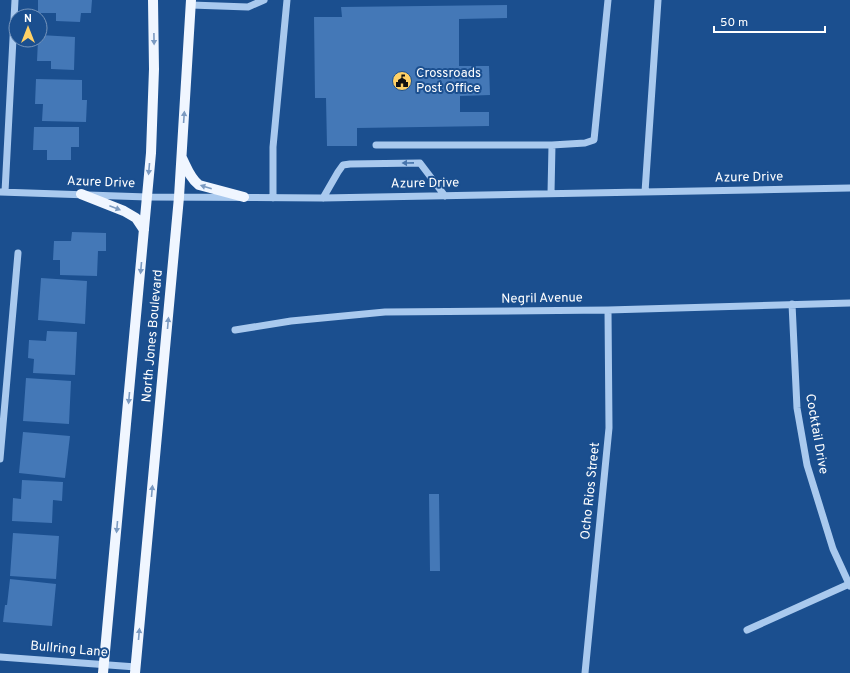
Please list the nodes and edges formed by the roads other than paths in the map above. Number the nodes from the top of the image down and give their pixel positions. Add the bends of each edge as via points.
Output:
1 (15, 0) edge
2 (153, 0) edge
3 (264, 0) edge
4 (287, 0) edge
5 (608, 0) edge
6 (658, 0) edge
7 (191, 2) edge
8 (376, 145) dead end
9 (552, 145) junction
10 (181, 156) junction
11 (850, 188) edge
12 (2, 192) edge
13 (645, 192) junction
14 (80, 194) junction
15 (551, 194) junction
16 (445, 196) junction
17 (147, 197) junction
18 (179, 197) junction
19 (244, 197) junction
20 (273, 198) junction
21 (324, 198) junction
22 (144, 230) junction
23 (18, 253) dead end
24 (850, 303) edge
25 (792, 304) junction
26 (608, 310) junction
27 (235, 330) dead end
28 (0, 459) edge
29 (850, 585) edge
30 (747, 630) dead end
31 (0, 657) edge
32 (104, 669) edge
33 (135, 670) edge
34 (585, 673) edge

1 - 12 street
2 -> 17 main road, North Jones Boulevard via 154,96
3 - 7 street via 248,7
4 - 20 street via 273,147
5 - 9 street via 594,140
6 - 13 street
10 -> 7 main road, North Jones Boulevard
8 - 9 street
9 - 15 street
10 - 18 main road, North Jones Boulevard
19 -> 10 main road via 199,185 188,172
11 - 13 street, Azure Drive
12 - 14 street, Azure Drive
13 - 15 street, Azure Drive
14 - 17 street, Azure Drive
14 -> 22 main road via 124,211 136,218
15 - 16 street, Azure Drive
16 - 21 street, Azure Drive
16 -> 21 street via 420,163 350,164 343,166 338,172
17 - 18 street, Azure Drive
17 - 22 main road, North Jones Boulevard
18 - 19 street, Azure Drive
33 -> 18 main road, North Jones Boulevard
19 - 20 street, Azure Drive
20 - 21 street, Azure Drive
22 -> 32 main road, North Jones Boulevard
23 - 28 street
24 - 25 street, Negril Avenue
25 - 26 street, Negril Avenue
25 - 29 street, Cocktail Drive via 797,408 807,465 833,549
26 - 27 street, Negril Avenue via 385,312 291,321
26 - 34 street, Ocho Rios Street via 609,428
29 - 30 street
31 - 32 street, Bullring Lane
32 - 33 street, Bullring Lane

